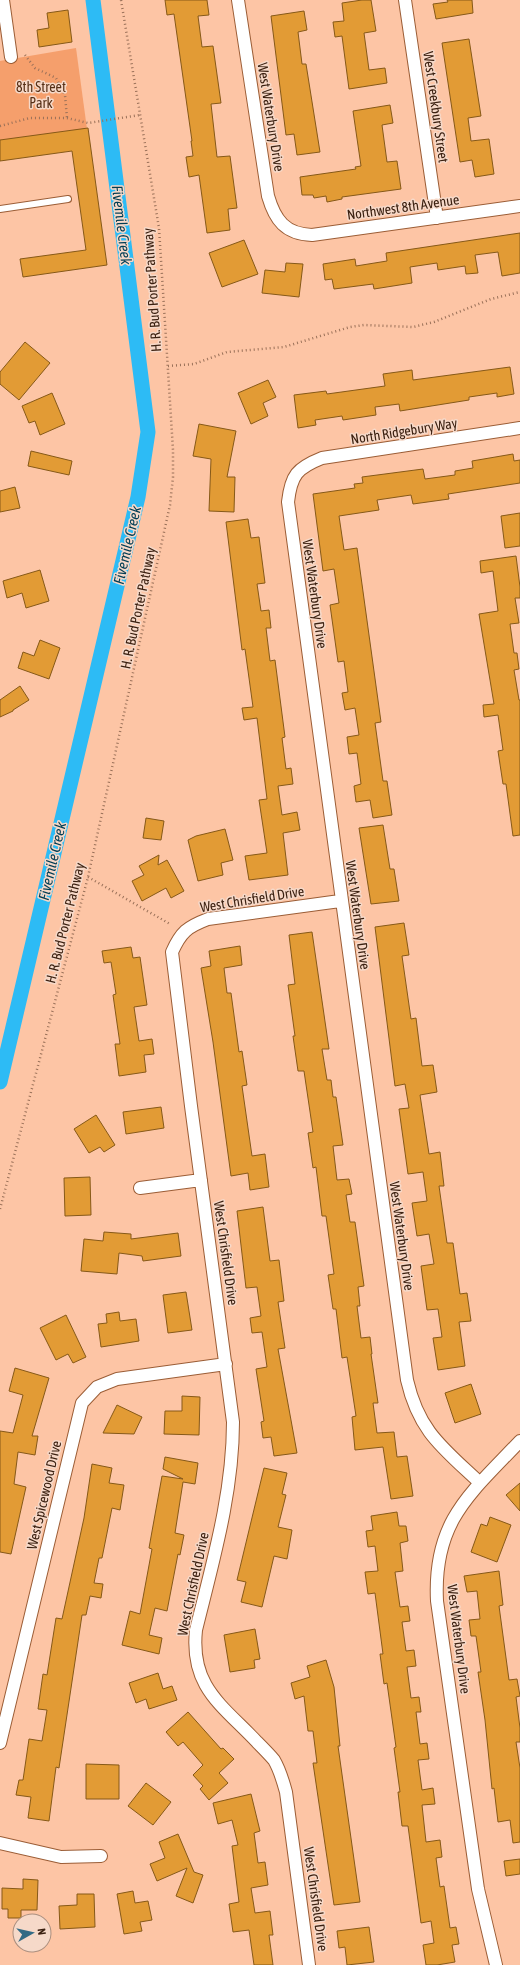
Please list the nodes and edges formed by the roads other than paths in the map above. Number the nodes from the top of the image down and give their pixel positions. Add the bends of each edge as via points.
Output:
1 (3, 0) edge
2 (238, 0) edge
3 (405, 0) edge
4 (11, 57) dead end
5 (68, 199) dead end
6 (520, 206) edge
7 (0, 209) edge
8 (437, 218) junction
9 (290, 231) joint
10 (520, 428) edge
11 (296, 473) joint
12 (340, 900) junction
13 (201, 1180) junction
14 (140, 1188) dead end
15 (226, 1364) junction
16 (520, 1441) edge
17 (480, 1483) junction
18 (0, 1743) edge
19 (0, 1843) edge
20 (101, 1856) dead end
21 (309, 1965) edge
22 (496, 1965) edge

1 - 4 street
2 - 9 street, West Waterbury Drive via 268,196 272,212
3 - 8 street, West Creekbury Street
5 - 7 lane
6 - 8 street, Northwest 8th Avenue
8 - 9 street, Northwest 8th Avenue via 312,235
10 - 11 street, North Ridgebury Way via 322,458 306,464
11 - 12 street, West Waterbury Drive via 289,487 288,502
12 - 13 street, West Chrisfield Drive via 208,919 192,925 179,936 172,952
12 - 17 street, West Waterbury Drive via 406,1380 411,1400 429,1433
13 - 14 street
13 - 15 street, West Chrisfield Drive
15 - 18 street, West Spicewood Drive via 118,1379 97,1387 82,1403
15 - 21 street, West Chrisfield Drive via 233,1422 232,1467 227,1500 196,1630 195,1646 199,1673 206,1688 274,1760 282,1775
16 - 17 street
17 - 22 street, West Waterbury Drive via 454,1516 439,1557 436,1580 478,1889
19 - 20 street via 61,1857

